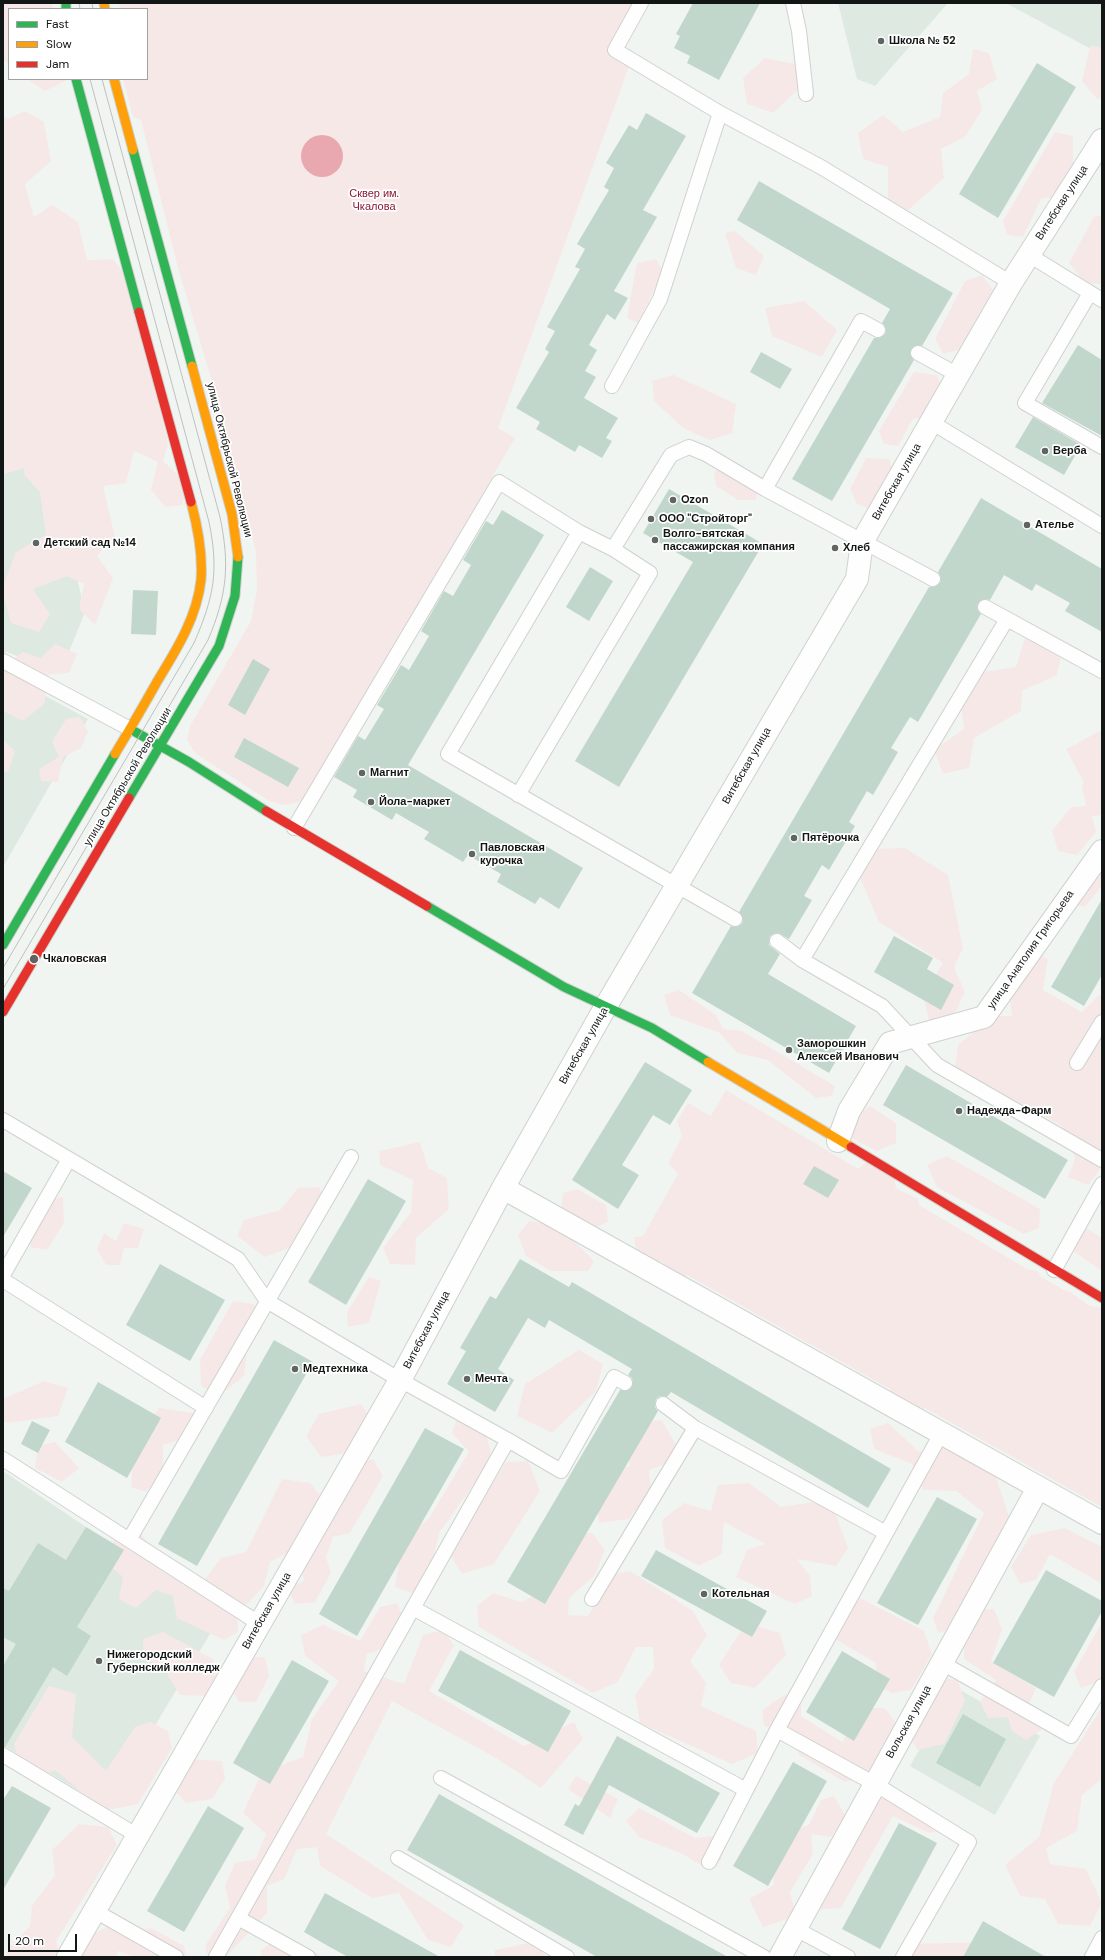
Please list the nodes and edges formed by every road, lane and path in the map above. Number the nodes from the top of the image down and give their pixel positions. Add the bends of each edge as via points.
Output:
1 (641, 3) edge
2 (793, 3) edge
3 (76, 80) edge
4 (114, 80) edge
5 (806, 94) dead end
6 (720, 113) junction
7 (1102, 140) edge
8 (1029, 255) junction
9 (1011, 283) junction
10 (1096, 296) edge
11 (878, 330) dead end
12 (918, 353) dead end
13 (958, 375) junction
14 (612, 386) dead end
15 (931, 422) junction
16 (1102, 447) edge
17 (765, 489) junction
18 (1102, 526) edge
19 (579, 532) junction
20 (862, 542) junction
21 (613, 549) junction
22 (933, 579) dead end
23 (985, 607) dead end
24 (1007, 619) junction
25 (3, 661) edge
26 (1102, 671) edge
27 (130, 729) junction
28 (160, 746) junction
29 (518, 795) junction
30 (294, 828) junction
31 (1100, 857) edge
32 (678, 886) junction
33 (735, 918) dead end
34 (777, 941) dead end
35 (3, 944) edge
36 (802, 960) junction
37 (606, 1006) junction
38 (3, 1012) edge
39 (1102, 1022) edge
40 (912, 1038) junction
41 (1077, 1063) dead end
42 (3, 1120) edge
43 (838, 1141) junction
44 (351, 1156) dead end
45 (68, 1159) junction
46 (1102, 1160) edge
47 (1102, 1184) edge
48 (503, 1188) junction
49 (1054, 1270) junction
50 (3, 1275) edge
51 (3, 1280) edge
52 (1102, 1298) edge
53 (267, 1301) junction
54 (400, 1380) junction
55 (625, 1382) dead end
56 (663, 1404) dead end
57 (206, 1408) junction
58 (695, 1428) junction
59 (942, 1432) junction
60 (508, 1440) junction
61 (3, 1459) edge
62 (1038, 1488) junction
63 (1102, 1523) edge
64 (886, 1533) junction
65 (129, 1540) junction
66 (592, 1600) dead end
67 (413, 1608) junction
68 (260, 1624) junction
69 (942, 1663) junction
70 (1102, 1686) edge
71 (777, 1730) junction
72 (5, 1761) edge
73 (441, 1778) dead end
74 (876, 1784) junction
75 (746, 1790) junction
76 (138, 1836) junction
77 (398, 1858) dead end
78 (709, 1862) dead end
79 (95, 1911) junction
80 (238, 1918) junction
81 (796, 1929) junction
82 (1102, 1938) edge
83 (68, 1957) edge
84 (176, 1957) edge
85 (216, 1957) edge
86 (308, 1957) edge
87 (568, 1957) edge
88 (764, 1957) edge
89 (780, 1957) edge
90 (848, 1957) edge
91 (903, 1957) edge
92 (1092, 1957) edge

1 - 6 lane via 615,50
2 - 5 lane
3 - 27 main road, улица Октябрьской Революции via 202,547 200,589 193,615 166,670
4 - 28 main road, улица Октябрьской Революции via 238,543 236,596 219,646
6 - 9 lane via 821,167
6 - 14 lane via 660,299
7 - 8 street, Витебская улица
8 - 9 street, Витебская улица
8 - 10 lane
9 - 13 street, Витебская улица
10 - 16 lane via 1025,403
11 - 17 lane via 861,321
12 - 13 lane
13 - 15 street, Витебская улица
15 - 18 lane via 1083,507
15 - 20 street, Витебская улица
17 - 20 lane
17 - 21 lane via 706,454 689,447 671,455
19 - 21 lane
19 - 29 lane via 448,754
19 - 30 lane via 499,482
20 - 22 lane
20 - 32 street, Витебская улица via 856,579
21 - 29 lane via 650,573
23 - 24 lane
24 - 26 lane
24 - 36 lane
25 - 27 lane
27 - 28 main road
27 - 35 main road, улица Октябрьской Революции
28 - 30 main road
28 - 38 main road, улица Октябрьской Революции
29 - 32 lane
30 - 37 main road via 564,987
31 - 40 street, улица Анатолия Григорьева via 984,1017
32 - 33 lane
32 - 37 street, Витебская улица
34 - 36 lane
36 - 40 lane via 882,1006
37 - 43 main road via 652,1028
37 - 48 street, Витебская улица
39 - 41 lane
40 - 43 street, улица Анатолия Григорьева via 890,1044 849,1111
40 - 46 lane via 937,1065
42 - 45 lane
43 - 49 main road
44 - 53 lane
45 - 50 lane
45 - 53 lane via 238,1259
47 - 49 lane
48 - 54 street, Витебская улица
48 - 59 street
49 - 52 main road
51 - 57 lane
53 - 54 lane
53 - 57 lane
54 - 60 lane
54 - 68 street, Витебская улица
55 - 60 lane via 614,1377 561,1471
56 - 58 lane
57 - 65 lane
58 - 64 lane
58 - 66 lane
59 - 62 street
59 - 64 lane
60 - 67 lane
61 - 65 lane
62 - 63 street
62 - 69 street, Вольская улица
64 - 71 lane
65 - 68 lane
67 - 75 lane
67 - 80 lane
68 - 76 street, Витебская улица
69 - 70 lane via 1071,1736
69 - 74 street, Вольская улица
71 - 74 lane
71 - 75 lane
72 - 76 lane
73 - 88 lane
74 - 81 street, Вольская улица
74 - 91 lane via 969,1842
75 - 78 lane
76 - 79 street, Витебская улица
77 - 87 lane
79 - 83 street, Витебская улица
79 - 84 lane
80 - 85 lane
80 - 86 lane
81 - 89 street, Вольская улица
81 - 90 lane
82 - 92 lane

